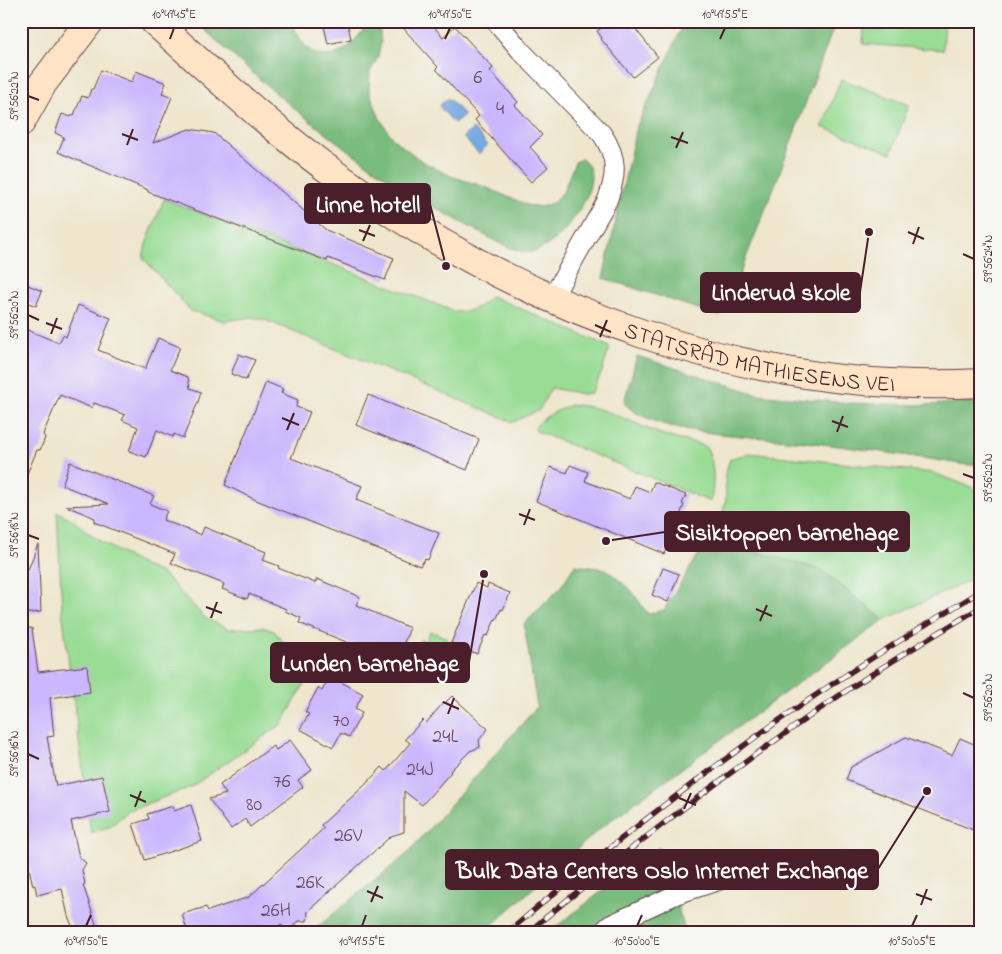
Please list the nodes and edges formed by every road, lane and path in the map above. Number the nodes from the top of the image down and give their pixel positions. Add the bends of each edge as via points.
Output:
1 (90, 21) edge
2 (154, 21) edge
3 (496, 21) edge
4 (21, 122) edge
5 (552, 298) junction
6 (981, 383) edge
7 (732, 876) dead end
8 (602, 933) edge

1 - 4 street via 44,83
2 - 5 street, STATSRÅD MATHIESENS VEI via 269,123 380,206 438,241
3 - 5 street via 602,134 614,157 615,167 607,201
5 - 6 street, STATSRÅD MATHIESENS VEI via 657,338 766,367 879,382
7 - 8 street via 677,894 610,926

